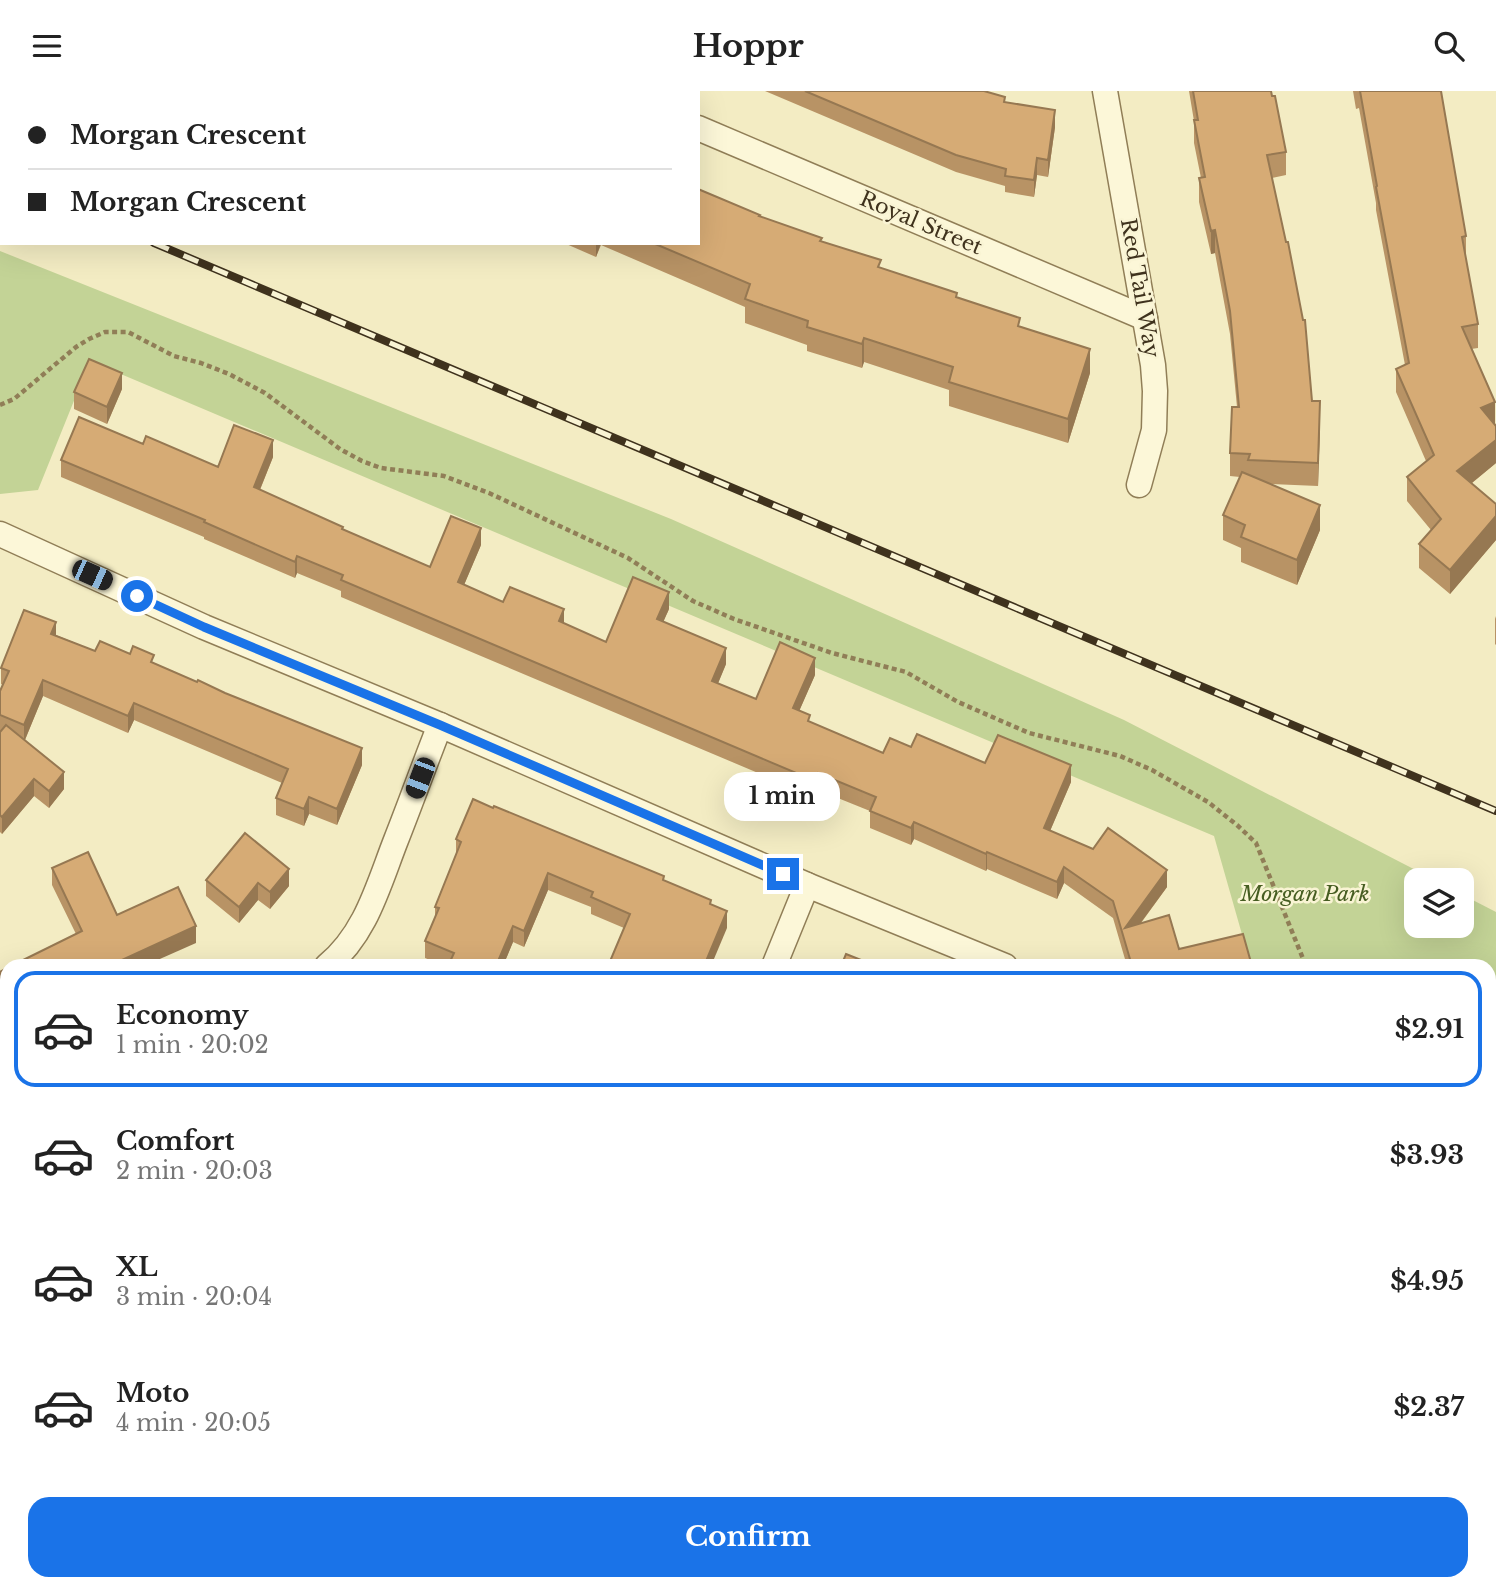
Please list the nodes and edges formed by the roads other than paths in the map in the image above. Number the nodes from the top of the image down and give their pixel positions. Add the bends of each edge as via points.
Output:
1 (1105, 91) edge
2 (700, 129) edge
3 (1144, 318) junction
4 (1139, 485) dead end
5 (0, 534) edge
6 (440, 725) junction
7 (807, 885) junction
8 (335, 959) edge
9 (777, 959) edge
10 (988, 959) edge

1 - 3 street, Red Tail Way
2 - 3 street, Royal Street
3 - 4 street, Red Tail Way via 1155,411
5 - 6 street via 204,627
6 - 7 street
6 - 8 street via 368,913 351,943
7 - 9 street
7 - 10 street

